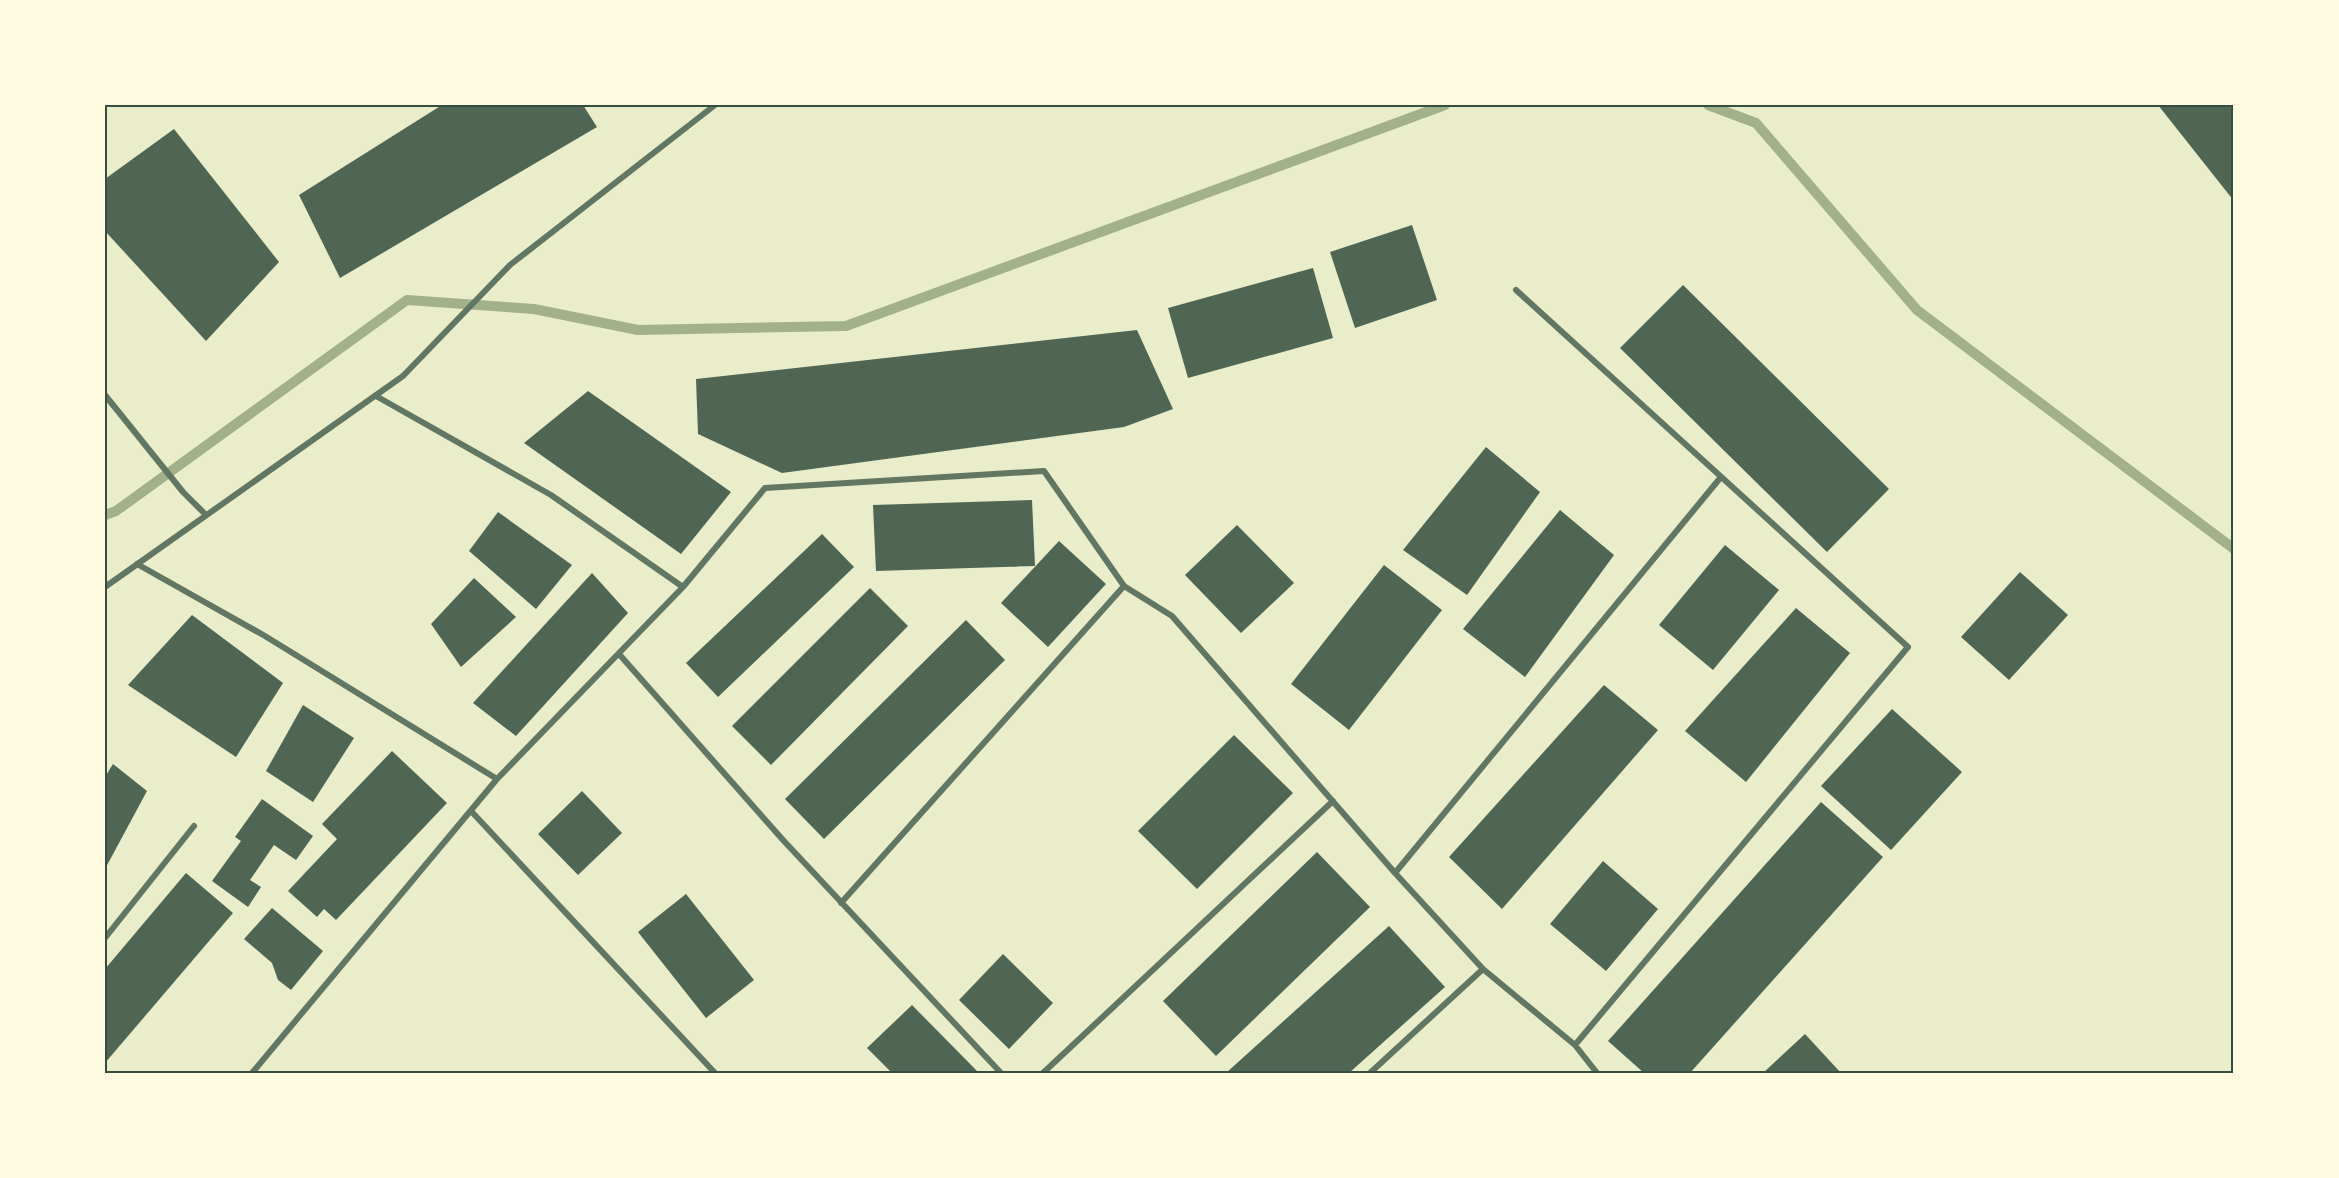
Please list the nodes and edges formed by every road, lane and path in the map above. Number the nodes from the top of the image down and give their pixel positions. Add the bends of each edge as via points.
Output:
1 (715, 105) edge
2 (1516, 290) dead end
3 (105, 395) edge
4 (376, 396) junction
5 (1721, 477) junction
6 (206, 515) junction
7 (137, 564) junction
8 (1124, 586) junction
9 (105, 587) edge
10 (683, 587) junction
11 (619, 654) junction
12 (497, 779) junction
13 (1333, 801) junction
14 (471, 811) junction
15 (194, 826) dead end
16 (1395, 873) junction
17 (842, 903) junction
18 (105, 938) edge
19 (1482, 969) junction
20 (1575, 1045) junction
21 (252, 1073) edge
22 (715, 1073) edge
23 (1001, 1073) edge
24 (1043, 1073) edge
25 (1370, 1073) edge
26 (1597, 1073) edge

1 - 4 street via 510,265 403,376
2 - 5 street
3 - 6 street
4 - 6 street
4 - 10 street via 551,495
5 - 16 street
5 - 20 street via 1908,647
6 - 7 street
7 - 9 street
7 - 12 street via 265,636
8 - 10 street via 1044,471 765,488
8 - 13 street via 1172,616
8 - 17 street
10 - 11 street
11 - 12 street
11 - 17 street
12 - 14 street
13 - 16 street
13 - 24 street
14 - 21 street
14 - 22 street
15 - 18 street
16 - 19 street
17 - 23 street
19 - 20 street
19 - 25 street
20 - 26 street

